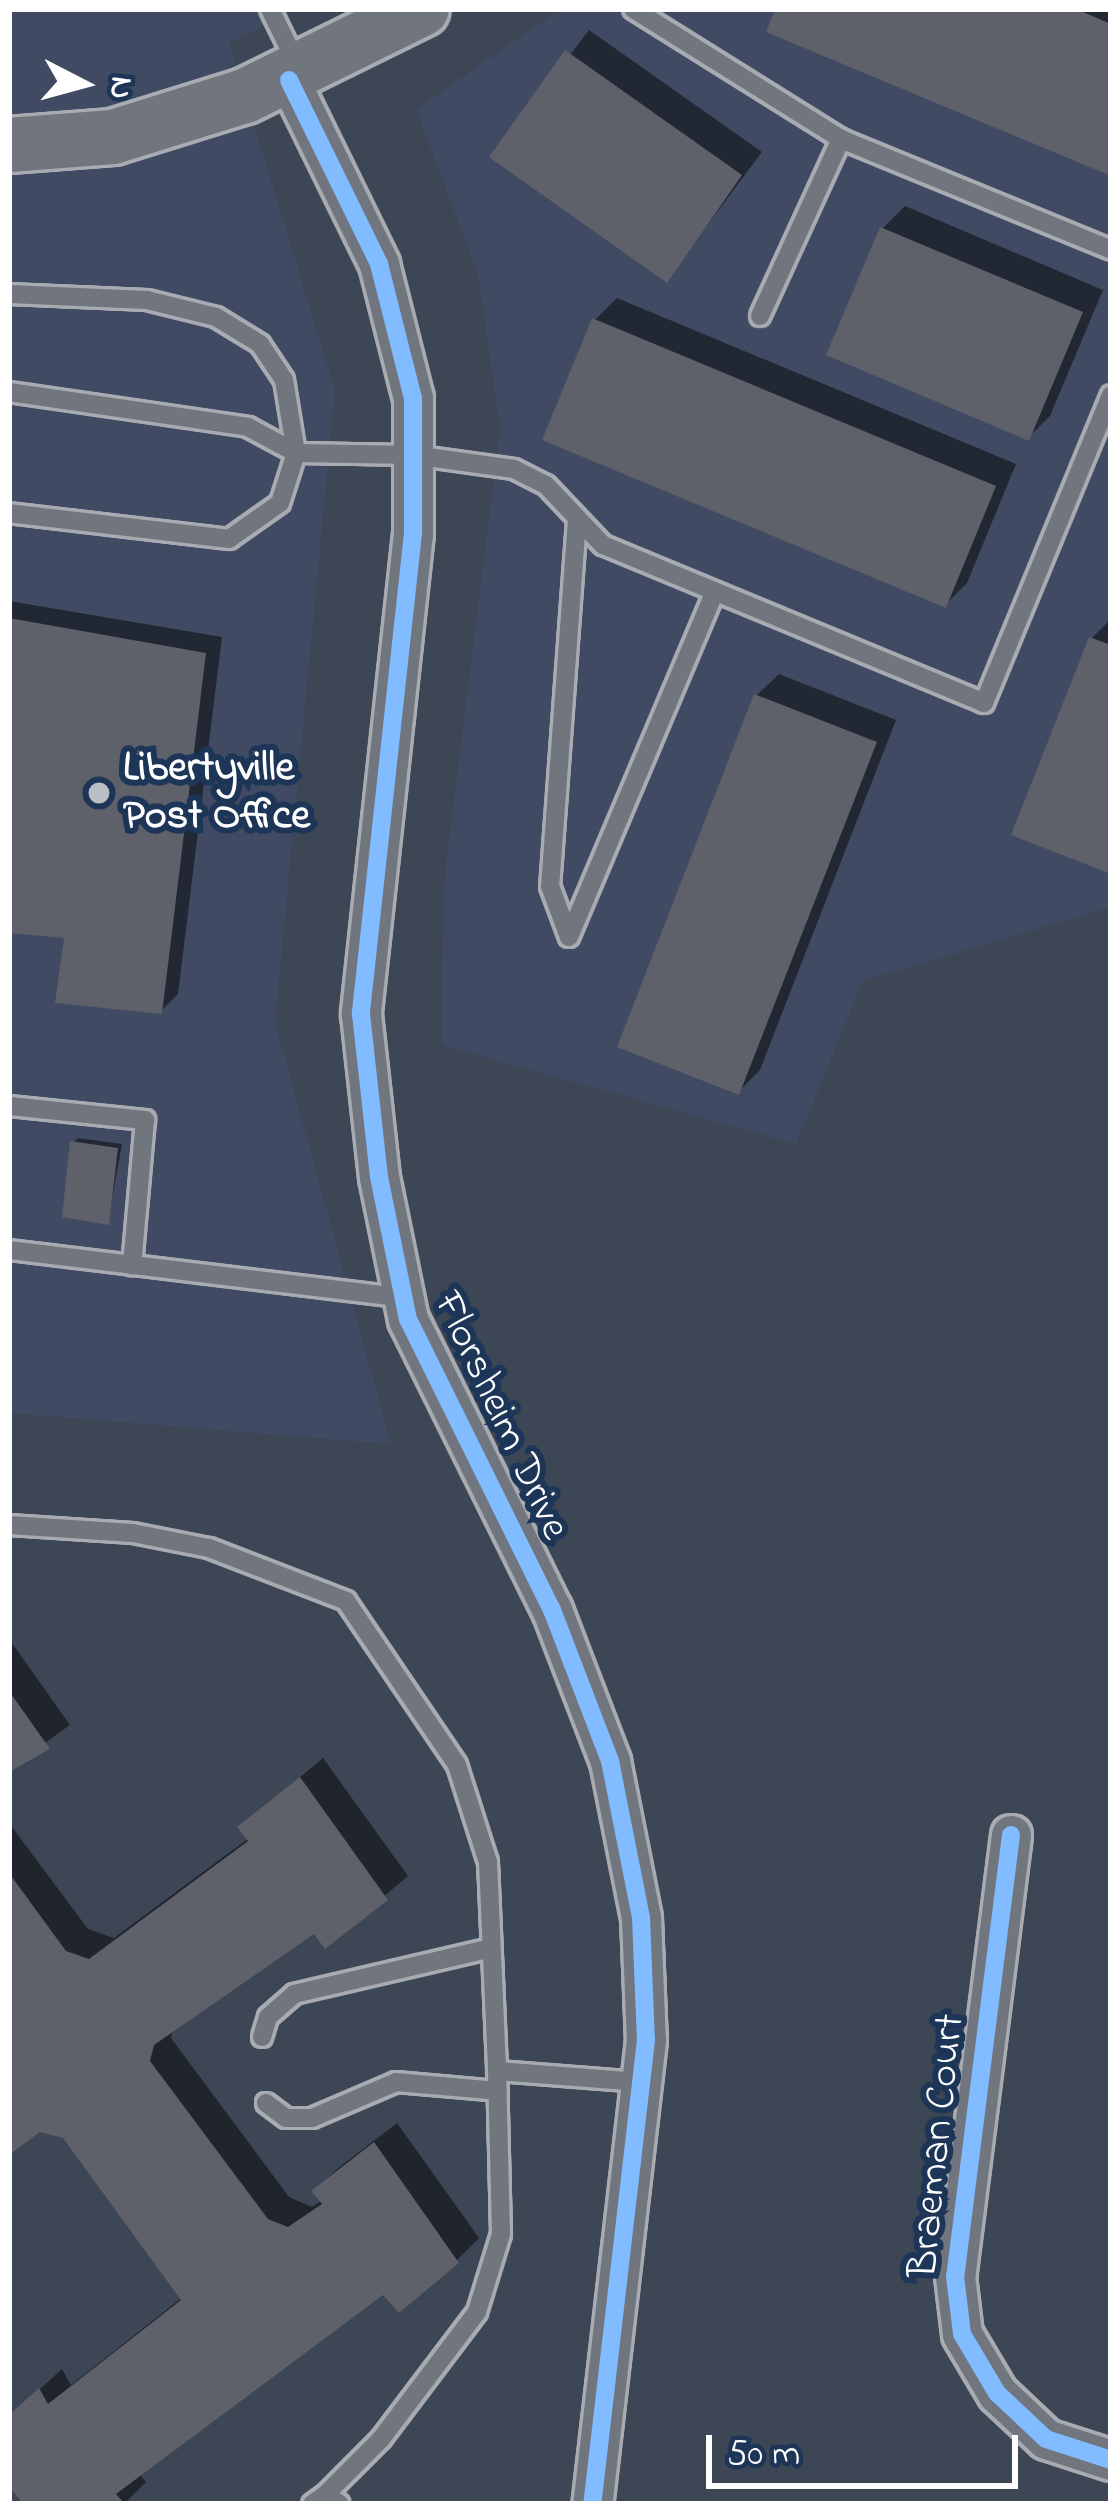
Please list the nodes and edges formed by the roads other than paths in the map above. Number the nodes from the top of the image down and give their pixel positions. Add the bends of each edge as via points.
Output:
1 (270, 9) edge
2 (422, 9) edge
3 (633, 9) edge
4 (295, 77) junction
5 (841, 139) junction
6 (9, 145) edge
7 (1111, 250) edge
8 (9, 294) edge
9 (760, 316) dead end
10 (9, 392) edge
11 (1111, 394) edge
12 (296, 453) junction
13 (413, 455) junction
14 (9, 513) edge
15 (577, 520) junction
16 (716, 592) junction
17 (9, 1106) edge
18 (9, 1250) edge
19 (132, 1265) junction
20 (404, 1298) junction
21 (9, 1525) edge
22 (1011, 1835) dead end
23 (487, 1949) junction
24 (262, 2037) dead end
25 (498, 2081) junction
26 (640, 2082) junction
27 (266, 2103) dead end
28 (1111, 2460) edge
29 (325, 2501) edge
30 (592, 2504) edge

1 - 4 lane
2 - 4 street
3 - 5 lane
4 - 6 street via 113,137
4 - 13 street, Florsheim Drive via 379,264 413,398
5 - 7 lane
5 - 9 lane
8 - 12 lane via 147,300 216,317 260,344 284,380
10 - 12 lane via 248,427
11 - 16 lane via 984,704
12 - 13 lane
12 - 14 lane via 280,503 229,539
13 - 15 lane via 514,469 546,485
13 - 20 street, Florsheim Drive via 413,533 361,1014 379,1178
15 - 16 lane via 603,545
15 - 16 lane via 550,886 568,937
17 - 19 lane via 145,1120
18 - 19 lane
19 - 20 lane
20 - 26 street, Florsheim Drive via 452,1419 552,1610 610,1761 641,1918
21 - 23 lane via 209,1548 346,1601 457,1765 488,1862
22 - 28 street, Braeman Court via 955,2276 962,2334 998,2393 1046,2439
23 - 24 lane via 294,1994 268,2017
23 - 25 lane
25 - 26 lane
25 - 27 lane via 396,2082 312,2118 286,2118
25 - 29 lane via 501,2234 477,2312
26 - 30 street, Florsheim Drive

